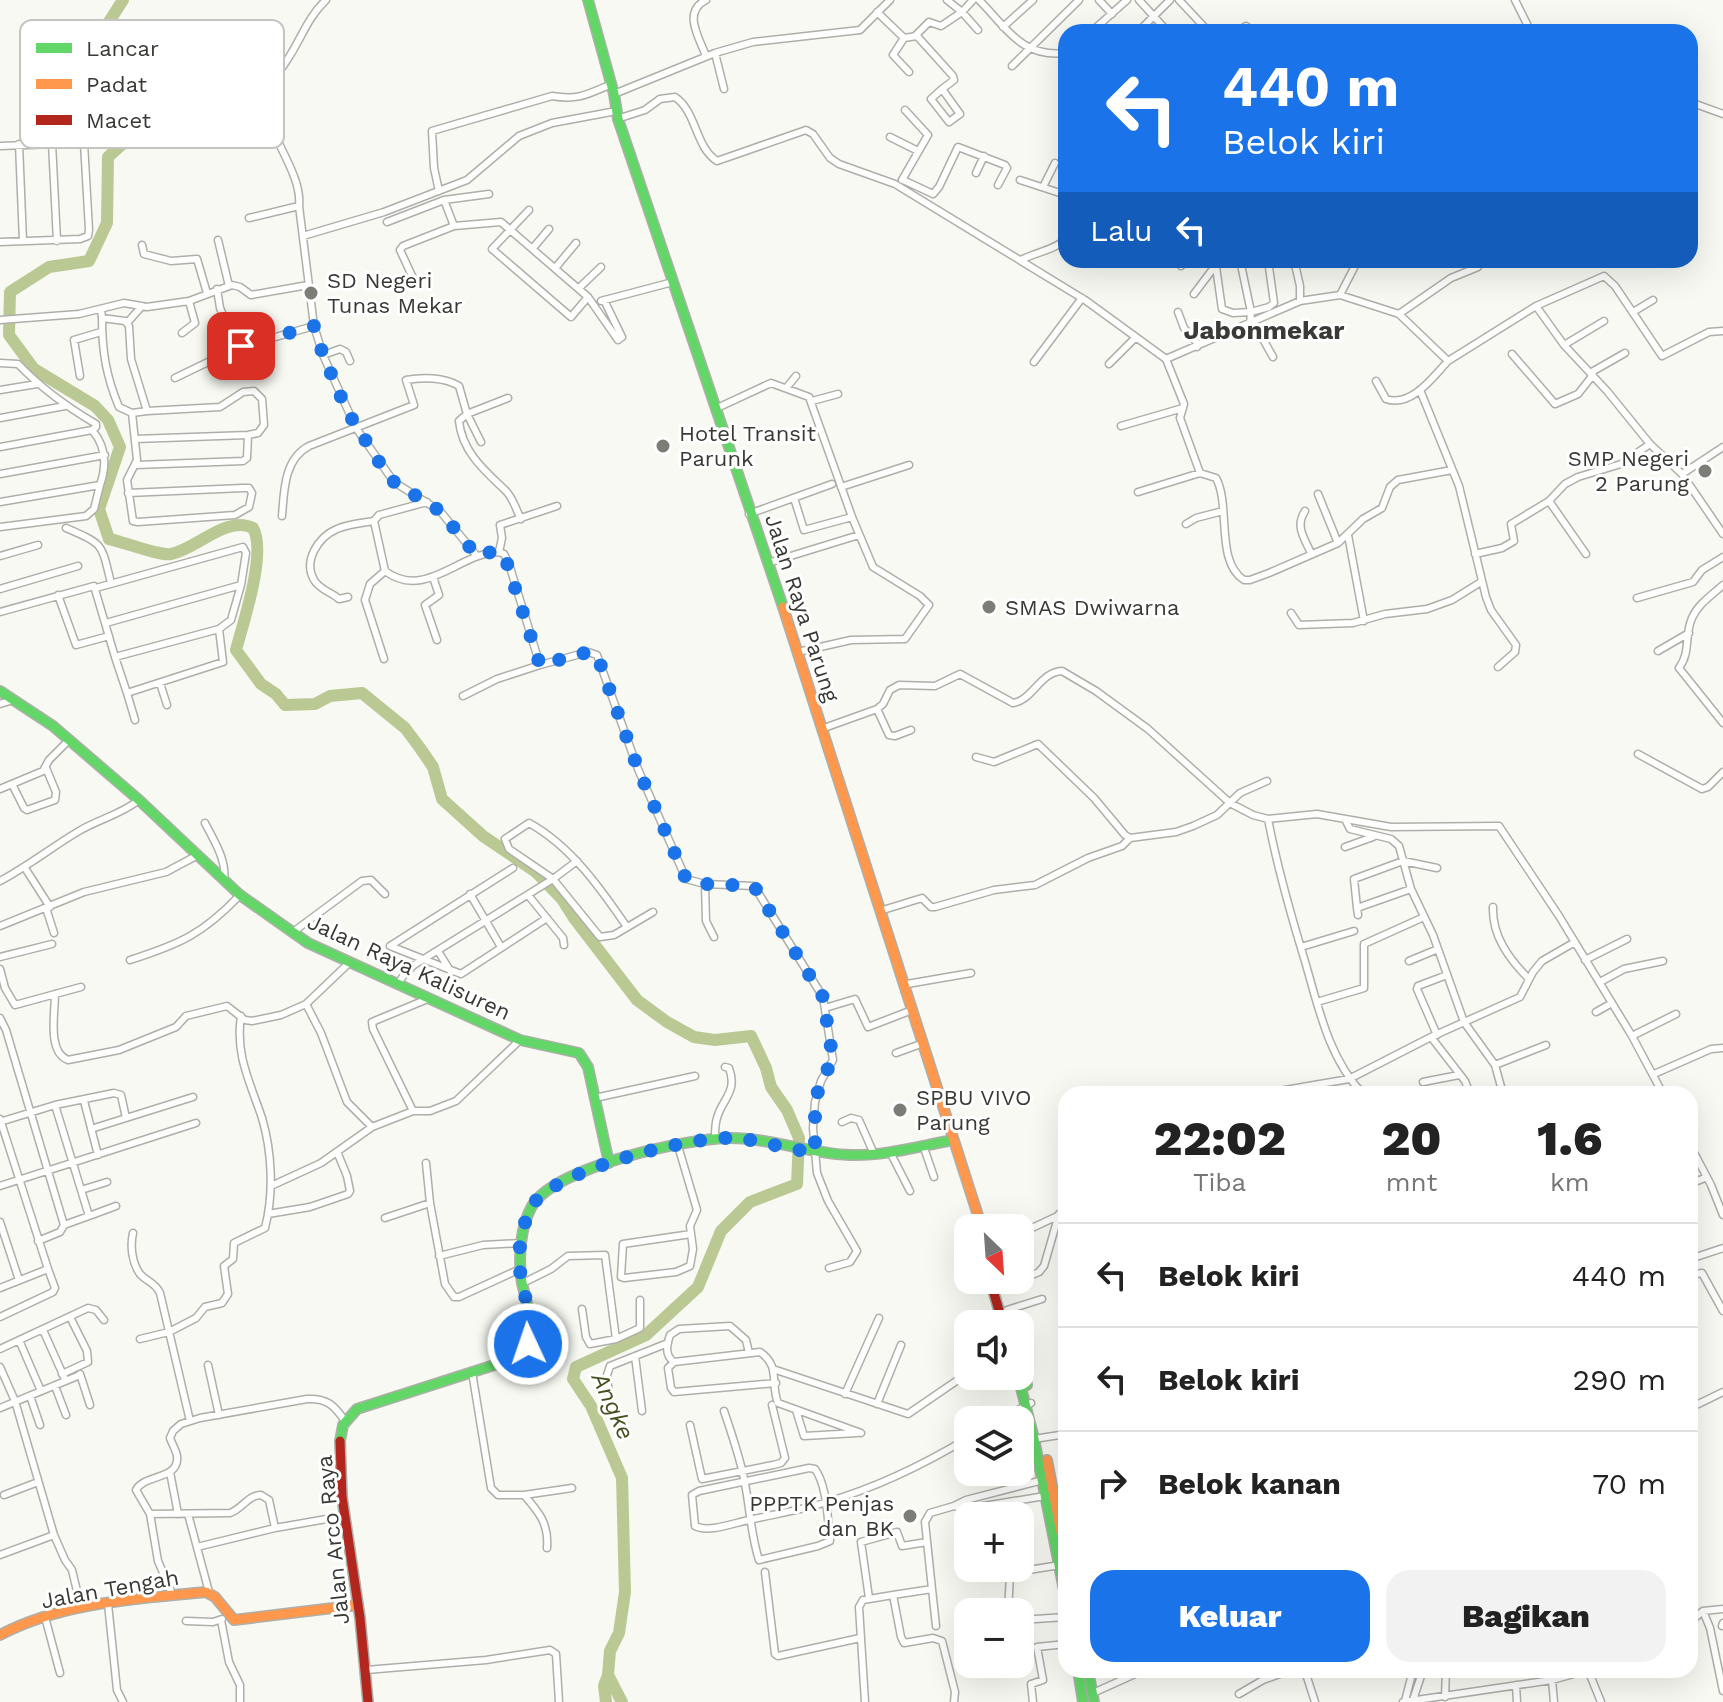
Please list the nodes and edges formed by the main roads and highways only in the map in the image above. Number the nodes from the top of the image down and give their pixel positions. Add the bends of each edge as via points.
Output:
1 (586, 0) edge
2 (614, 117) junction
3 (715, 409) junction
4 (750, 514) junction
5 (3, 697) edge
6 (820, 729) junction
7 (948, 1141) junction
8 (609, 1163) junction
9 (975, 1214) edge
10 (976, 1214) edge
11 (1024, 1390) edge
12 (1026, 1390) edge
13 (1029, 1404) junction
14 (1058, 1537) edge
15 (358, 1605) junction
16 (0, 1635) edge
17 (1080, 1678) edge
18 (1088, 1678) edge
19 (1087, 1700) edge
20 (368, 1702) edge

1 - 2 main road, Jalan Raya Parung
2 - 3 main road, Jalan Raya Parung
2 - 3 main road, Jalan Raya Parung
3 - 4 main road, Jalan Raya Parung
4 - 6 main road, Jalan Raya Parung
4 - 6 main road, Jalan Raya Parung
5 - 8 main road, Jalan Raya Kalisuren via 34,712 69,740 240,895 308,943 520,1040 579,1053 588,1067
6 - 7 main road, Jalan Raya Parung
6 - 10 main road, Jalan Raya Parung via 907,984
7 - 8 main road via 853,1155 715,1138
7 - 9 main road, Jalan Raya Parung
8 - 15 main road, Jalan Arco Raya via 573,1175 530,1208 520,1269 531,1332 522,1353 357,1409 345,1421 340,1455 344,1516
11 - 13 main road
12 - 13 main road
13 - 14 main road
15 - 16 main road, Jalan Tengah via 234,1620 224,1618 216,1596 209,1592 81,1608
15 - 20 main road, Jalan Arco Raya
17 - 19 main road
18 - 19 main road

